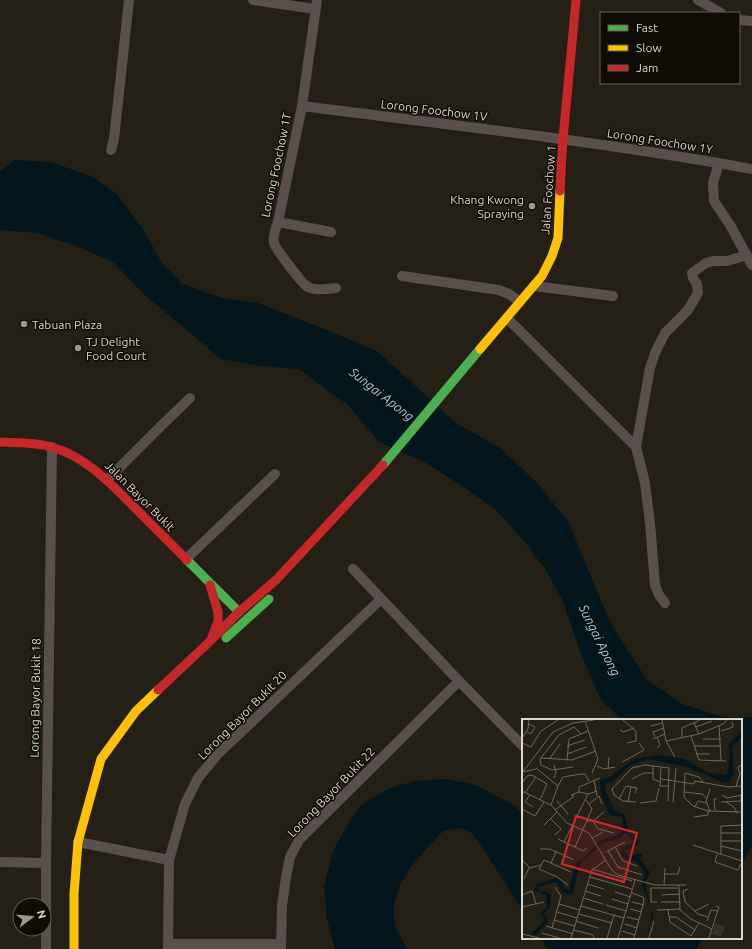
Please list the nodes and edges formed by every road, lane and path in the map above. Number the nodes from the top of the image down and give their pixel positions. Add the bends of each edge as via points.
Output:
1 (129, 0) edge
2 (253, 0) edge
3 (576, 0) edge
4 (698, 0) edge
5 (316, 4) edge
6 (719, 12) edge
7 (740, 20) edge
8 (752, 21) edge
9 (302, 106) junction
10 (563, 139) junction
11 (112, 150) dead end
12 (719, 163) junction
13 (752, 169) edge
14 (278, 222) junction
15 (331, 232) dead end
16 (747, 255) junction
17 (752, 265) edge
18 (402, 276) dead end
19 (534, 286) junction
20 (336, 288) dead end
21 (613, 296) dead end
22 (520, 302) junction
23 (506, 318) junction
24 (190, 398) dead end
25 (0, 442) edge
26 (52, 447) junction
27 (636, 447) junction
28 (275, 474) dead end
29 (107, 480) junction
30 (186, 559) junction
31 (353, 568) dead end
32 (274, 582) junction
33 (210, 583) junction
34 (381, 600) junction
35 (665, 604) dead end
36 (239, 612) junction
37 (208, 643) junction
38 (459, 681) junction
39 (522, 745) edge
40 (78, 842) junction
41 (169, 860) junction
42 (0, 862) edge
43 (46, 863) junction
44 (281, 946) edge
45 (168, 947) edge
46 (46, 949) edge
47 (74, 949) edge

1 - 11 street
2 - 5 street, Lorong Foochow 1T
3 - 10 street, Jalan Foochow 1
4 - 6 street
5 - 9 street, Lorong Foochow 1T
7 - 8 street
9 - 10 street, Lorong Foochow 1V
9 - 14 street, Lorong Foochow 1T
10 - 12 street, Lorong Foochow 1Y
10 - 19 street, Jalan Foochow 1 via 558,238 542,276
12 - 13 street, Lorong Foochow 1Y
12 - 16 street via 713,183 714,201
14 - 15 street
14 - 20 street, Lorong Foochow 1T via 274,243 299,279 308,288
16 - 17 street
16 - 27 street via 727,261 706,263 692,273 698,293 688,310 665,333 655,353
18 - 22 street via 499,290
19 - 21 street
19 - 22 street, Jalan Foochow 1
22 - 23 street, Jalan Foochow 1
23 - 27 street
23 - 32 street, Jalan Foochow 1 via 374,475
24 - 29 street
25 - 26 street, Jalan Bayor Bukit via 33,443
26 - 29 street, Jalan Bayor Bukit via 75,456
26 - 43 street, Lorong Bayor Bukit 18
27 - 35 street via 645,482 655,585
28 - 30 street
29 - 30 street, Jalan Bayor Bukit
30 - 33 street, Jalan Bayor Bukit
31 - 34 street
32 - 33 street via 251,594 239,596 227,595
32 - 36 street, Jalan Foochow 1
32 - 37 street via 276,591 267,601 220,644
33 - 36 street, Jalan Bayor Bukit
33 - 37 street via 218,620
34 - 38 street
34 - 41 street, Lorong Bayor Bukit 20 via 218,755 198,778 185,804
36 - 37 street, Jalan Foochow 1
37 - 40 street, Jalan Foochow 1 via 136,711 101,759
38 - 39 street
38 - 44 street, Lorong Bayor Bukit 22 via 299,840 290,857 286,877
40 - 41 street
40 - 47 street, Jalan Foochow 1 via 74,894
41 - 45 street, Lorong Bayor Bukit 20
42 - 43 street
43 - 46 street, Lorong Bayor Bukit 18
44 - 45 street

